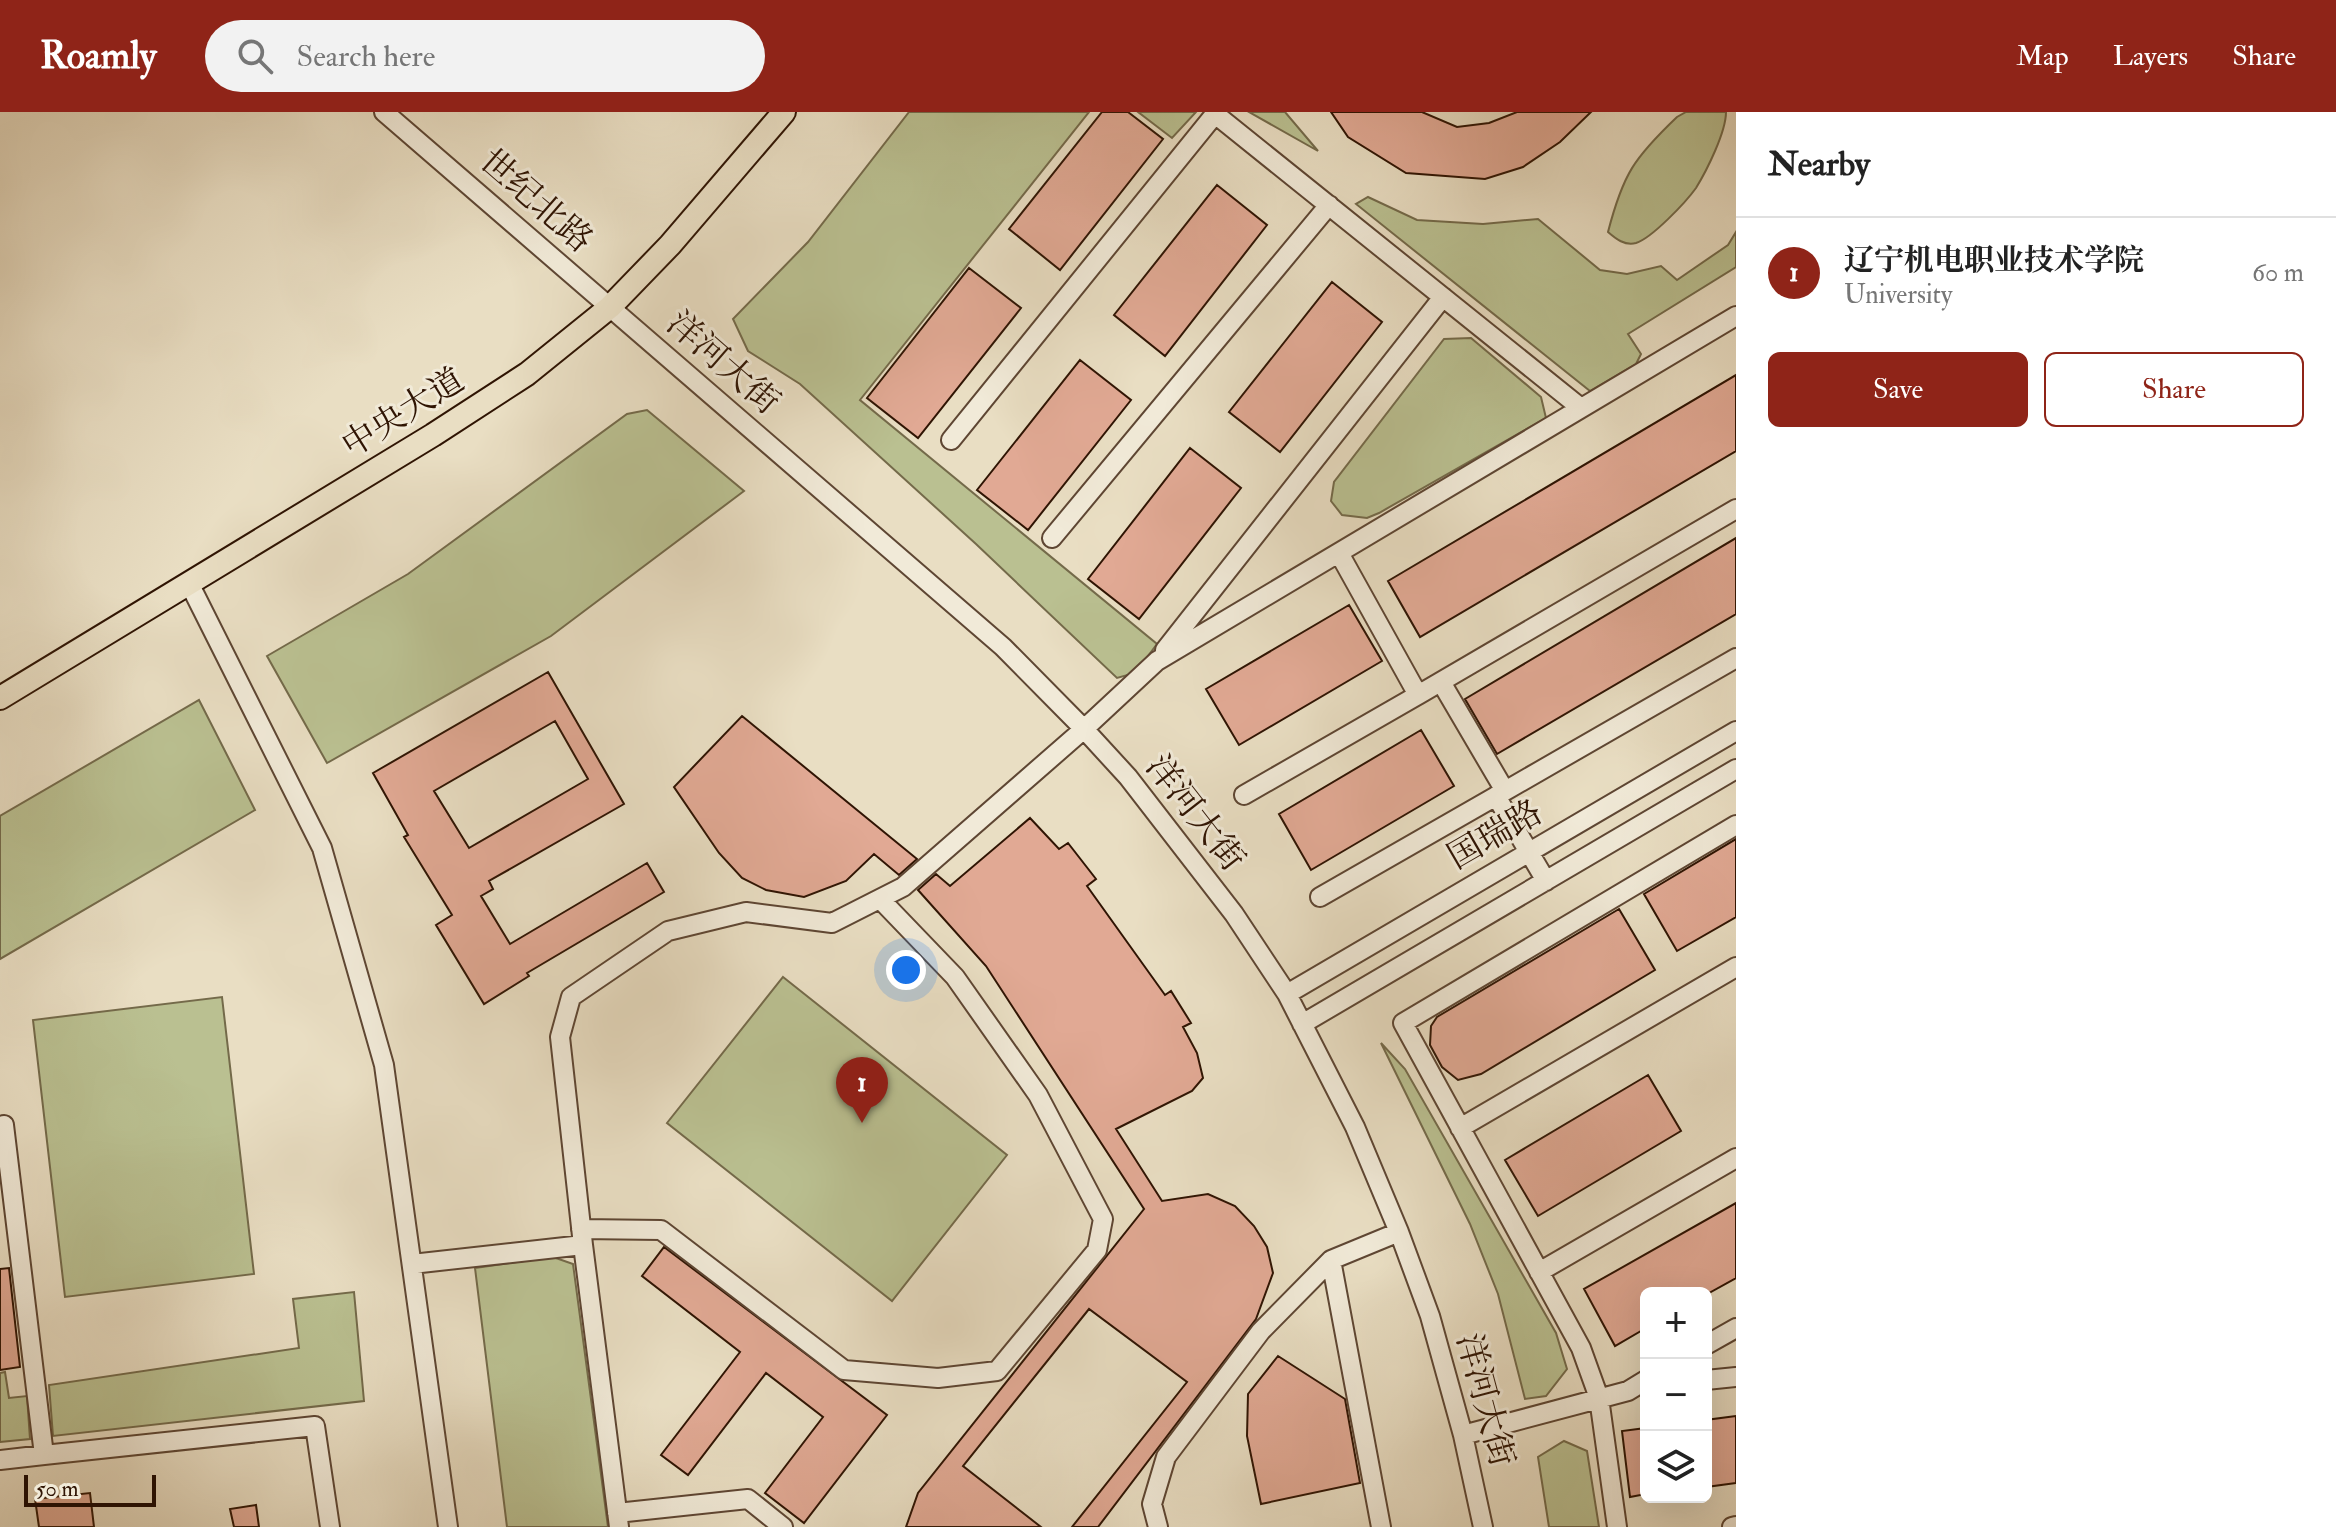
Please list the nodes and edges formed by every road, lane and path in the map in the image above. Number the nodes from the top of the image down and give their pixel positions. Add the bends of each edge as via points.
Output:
1 (384, 112) edge
2 (784, 112) edge
3 (1329, 205) junction
4 (1443, 297) junction
5 (610, 307) junction
6 (1736, 316) edge
7 (1581, 408) junction
8 (951, 440) dead end
9 (1736, 509) edge
10 (1052, 538) dead end
11 (1339, 553) junction
12 (190, 585) junction
13 (1736, 658) edge
14 (1157, 661) junction
15 (1441, 682) junction
16 (1418, 695) junction
17 (0, 698) edge
18 (1084, 729) junction
19 (1736, 731) edge
20 (1736, 769) edge
21 (1501, 794) junction
22 (1244, 795) dead end
23 (1736, 825) edge
24 (1529, 853) junction
25 (1546, 881) junction
26 (1320, 897) dead end
27 (880, 899) junction
28 (1736, 967) edge
29 (1287, 994) junction
30 (1302, 1024) junction
31 (0, 1126) edge
32 (1460, 1128) junction
33 (1736, 1158) edge
34 (1399, 1232) junction
35 (582, 1237) junction
36 (1331, 1260) junction
37 (412, 1264) junction
38 (1539, 1272) junction
39 (1736, 1328) edge
40 (1712, 1342) edge
41 (1736, 1377) edge
42 (1712, 1379) edge
43 (1637, 1390) edge
44 (1599, 1398) junction
45 (1463, 1435) junction
46 (44, 1455) junction
47 (0, 1460) edge
48 (618, 1520) edge
49 (330, 1527) edge
50 (448, 1527) edge
51 (783, 1527) edge
52 (1158, 1527) edge
53 (1381, 1527) edge
54 (1483, 1527) edge
55 (1617, 1527) edge

1 - 5 street, 世纪北路
2 - 5 main road, 中央大道
3 - 4 street
3 - 8 street via 1215,114
3 - 10 street
4 - 7 street
4 - 14 street
5 - 12 main road, 中央大道 via 527,374
5 - 18 street, 洋河大街 via 1003,647
6 - 7 street
7 - 11 street
9 - 15 street
11 - 14 street
11 - 16 street
12 - 17 main road, 中央大道
12 - 37 street via 322,848 384,1065
13 - 21 street
14 - 18 street
15 - 16 street
15 - 21 street
16 - 22 street
18 - 27 street via 903,887
18 - 29 street, 洋河大街 via 1176,836
19 - 24 street, 国瑞路
20 - 25 street, 国瑞路
21 - 24 street
21 - 26 street
23 - 32 street via 1403,1023
24 - 25 street
24 - 29 street, 国瑞路
25 - 30 street, 国瑞路
27 - 35 street via 832,923 746,912 668,931 571,997 560,1037
27 - 35 street via 955,977 1038,1095 1103,1219 1097,1250 997,1371 938,1378 844,1370 661,1230
28 - 32 street
29 - 30 street, 洋河大街
30 - 34 street, 洋河大街 via 1355,1127
31 - 46 street via 4,1125
32 - 38 street
33 - 38 street
34 - 36 street
34 - 45 street, 洋河大街 via 1430,1316
35 - 37 street
35 - 48 street
36 - 52 street via 1261,1331 1166,1457 1152,1504
36 - 53 street
37 - 50 street
38 - 44 street via 1581,1348
39 - 40 street
41 - 42 street
43 - 44 street
44 - 45 street
44 - 55 street
45 - 54 street, 洋河大街
46 - 47 street
46 - 49 street via 315,1426
48 - 51 street via 748,1499

